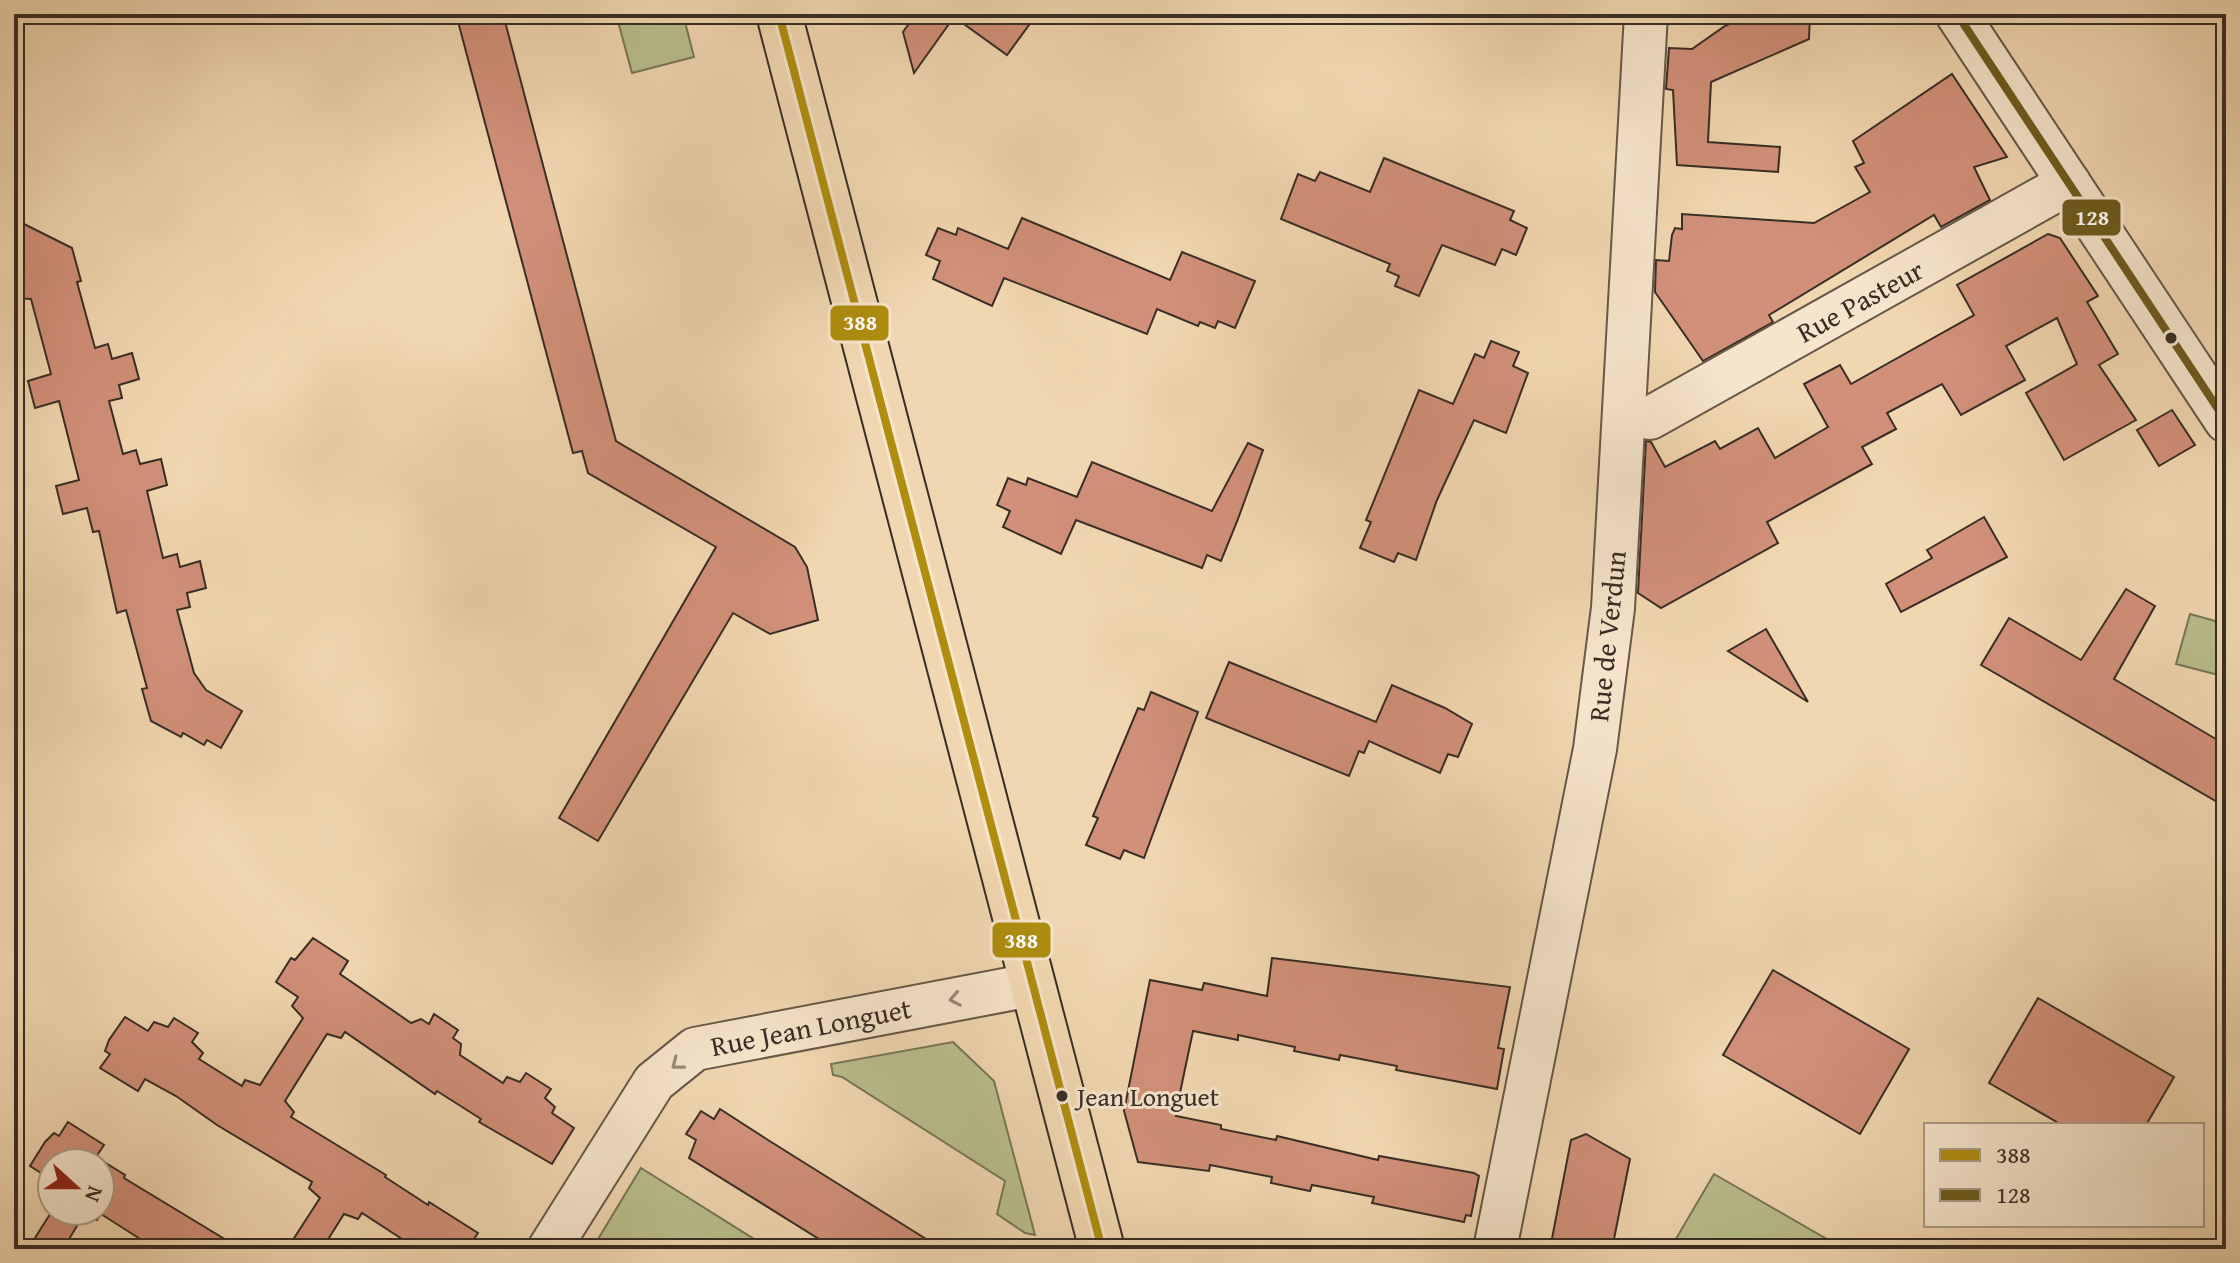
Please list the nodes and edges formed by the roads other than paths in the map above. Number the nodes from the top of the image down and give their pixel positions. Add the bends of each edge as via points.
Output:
1 (779, 14) edge
2 (1646, 14) edge
3 (1957, 14) edge
4 (2069, 183) junction
5 (1650, 418) dead end
6 (2226, 421) edge
7 (1031, 985) junction
8 (549, 1249) edge
9 (1102, 1249) edge
10 (1495, 1249) edge

1 - 7 main road
2 - 10 street, Rue de Verdun via 1609,639 1595,749
3 - 4 street
4 - 5 street, Rue Pasteur
4 - 6 street
7 -> 8 street, Rue Jean Longuet via 695,1049 654,1082
7 - 9 main road

